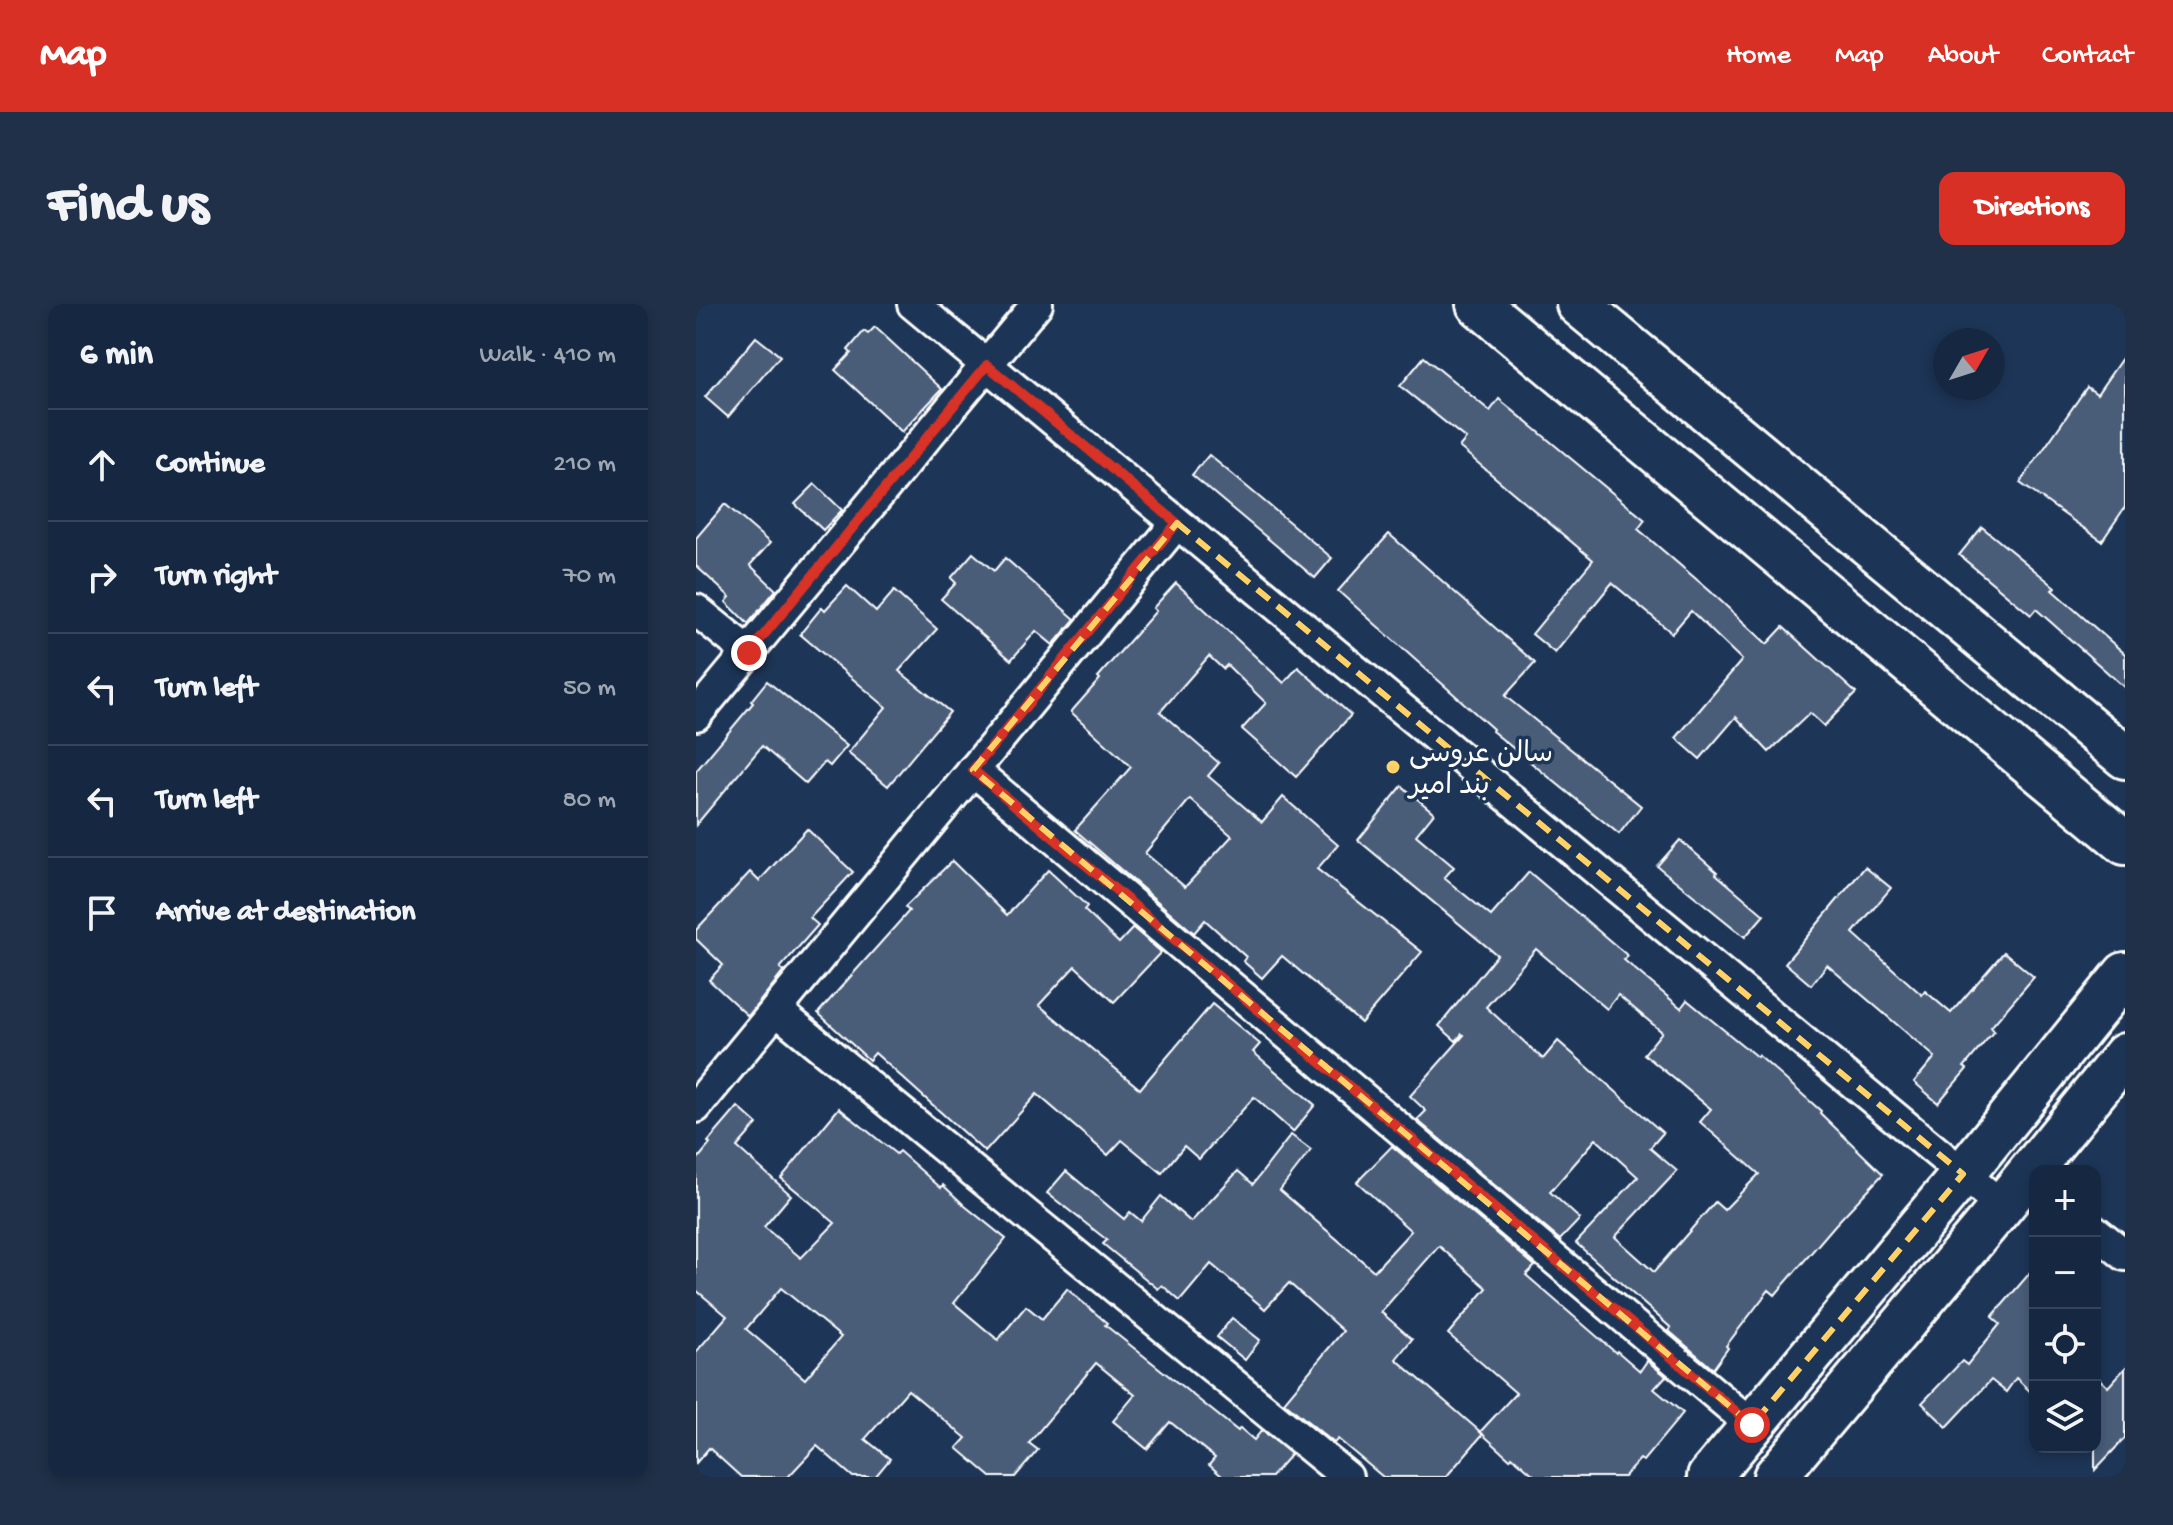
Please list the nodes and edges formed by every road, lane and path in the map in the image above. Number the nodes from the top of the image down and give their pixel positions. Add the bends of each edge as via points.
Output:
1 (913, 304) edge
2 (1037, 304) edge
3 (1478, 304) edge
4 (1598, 310) edge
5 (987, 365) junction
6 (1177, 523) junction
7 (696, 610) edge
8 (749, 653) junction
9 (696, 715) edge
10 (2125, 757) edge
11 (973, 770) junction
12 (2125, 843) edge
13 (2125, 974) edge
14 (776, 1010) junction
15 (2125, 1055) edge
16 (696, 1107) edge
17 (1976, 1159) junction
18 (2022, 1188) edge
19 (2101, 1236) edge
20 (2125, 1255) edge
21 (1752, 1425) junction
22 (1347, 1477) edge
23 (1709, 1477) edge
24 (1775, 1477) edge

1 - 5 street
2 - 5 street
3 - 12 main road
4 - 10 main road
5 - 6 street
5 - 8 street
6 - 11 street
6 - 17 street
7 - 8 street
8 - 9 street
11 - 14 street
11 - 21 street
13 - 17 main road
14 - 16 street
14 - 22 street
15 - 18 main road
17 - 18 street
17 - 21 main road
18 - 24 main road
19 - 20 street
21 - 23 main road

